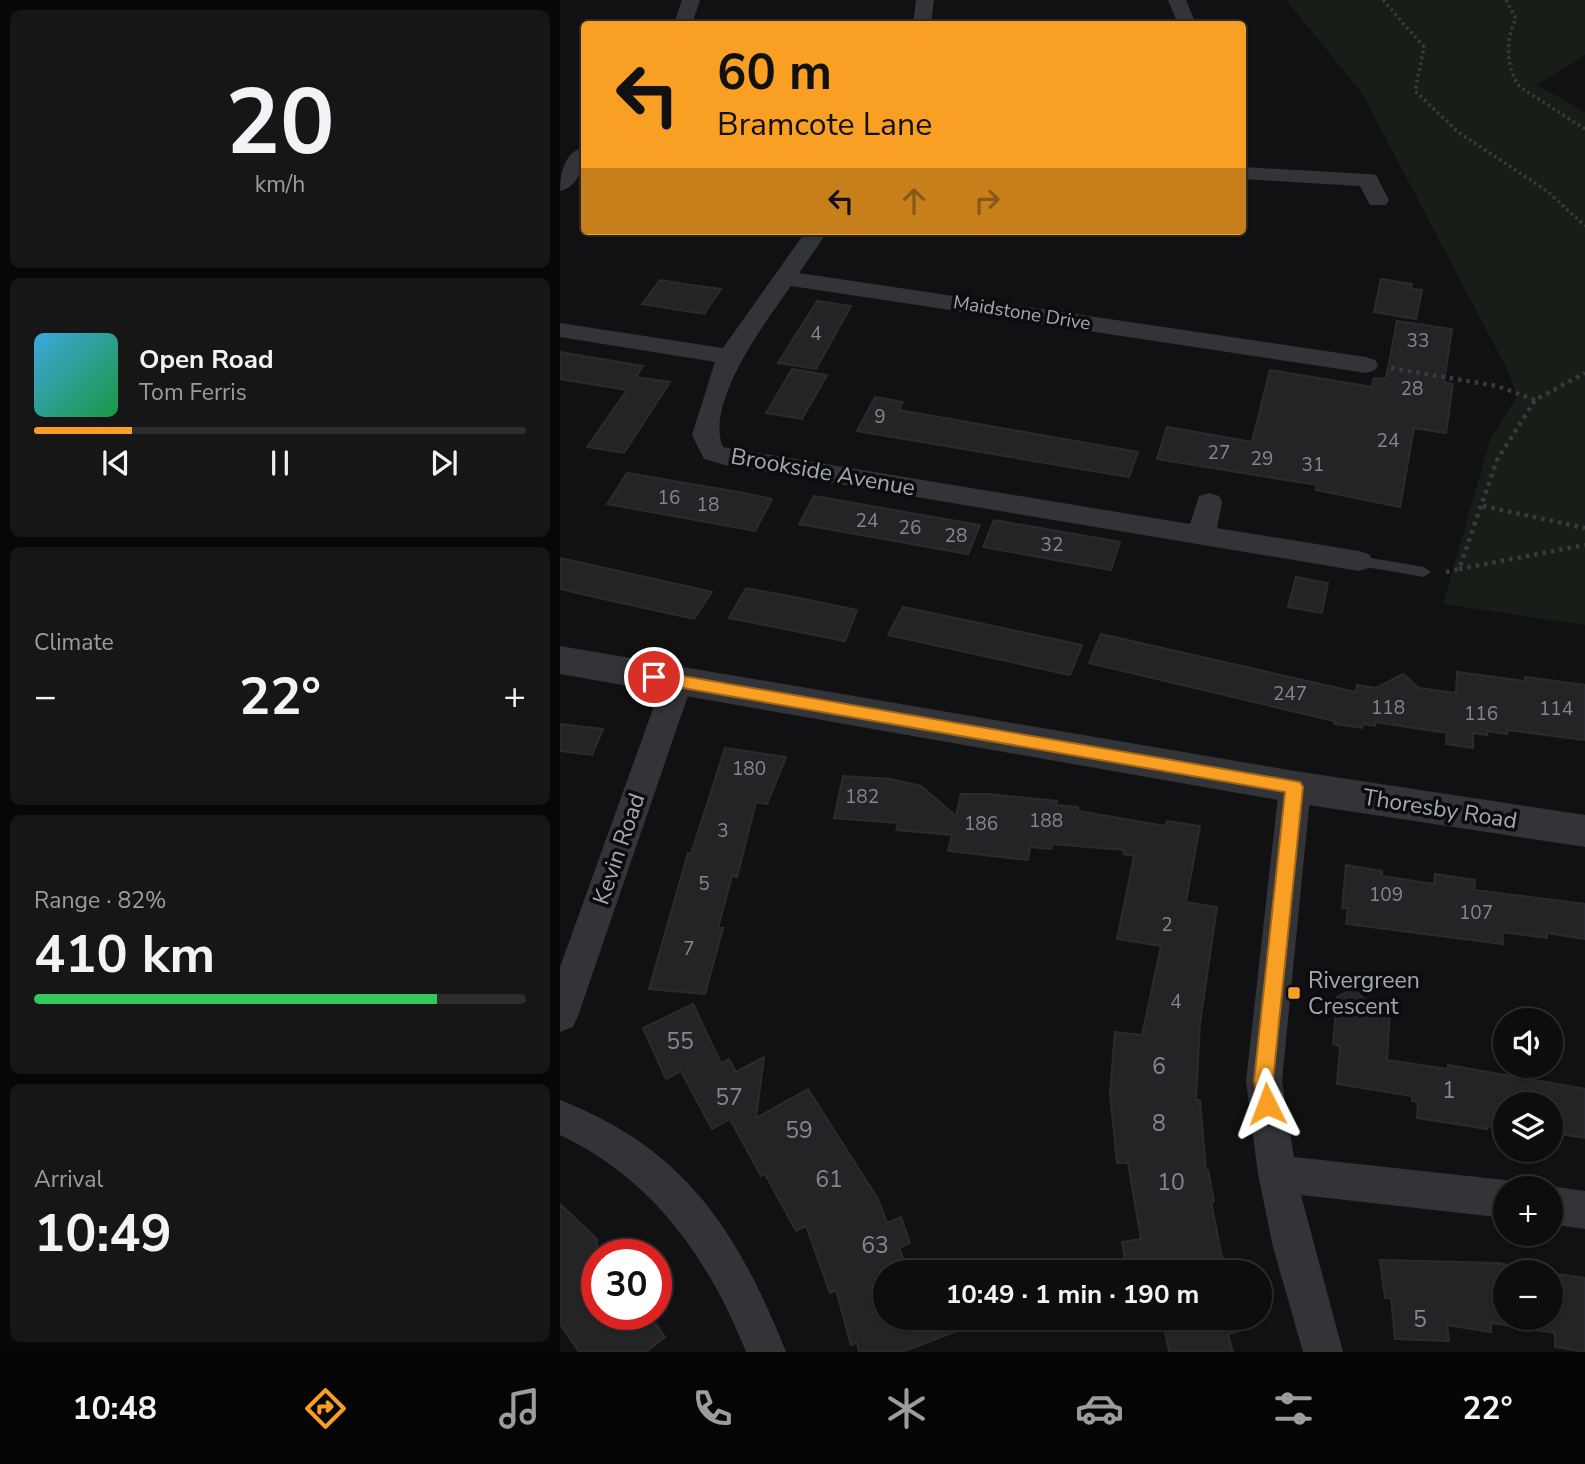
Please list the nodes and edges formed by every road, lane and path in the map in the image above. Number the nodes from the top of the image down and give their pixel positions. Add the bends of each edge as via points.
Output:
1 (691, 0) edge
2 (925, 0) edge
3 (1177, 0) edge
4 (1382, 0) edge
5 (1506, 0) edge
6 (683, 21) edge
7 (922, 21) edge
8 (1186, 21) edge
9 (1585, 129) edge
10 (581, 157) edge
11 (1246, 173) edge
12 (560, 185) edge
13 (1378, 200) dead end
14 (1585, 226) edge
15 (814, 235) edge
16 (786, 278) junction
17 (1266, 324) dead end
18 (560, 330) edge
19 (1257, 350) junction
20 (729, 357) junction
21 (1366, 365) joint
22 (1585, 373) edge
23 (1535, 400) junction
24 (1209, 502) dead end
25 (1483, 506) junction
26 (1585, 528) edge
27 (1202, 534) junction
28 (1585, 545) edge
29 (1359, 561) joint
30 (1459, 569) junction
31 (1424, 572) joint
32 (560, 660) edge
33 (678, 681) junction
34 (1294, 787) junction
35 (1585, 831) edge
36 (560, 1016) edge
37 (560, 1117) edge
38 (1277, 1174) junction
39 (1493, 1198) edge
40 (1563, 1207) edge
41 (1585, 1210) edge
42 (766, 1352) edge
43 (1323, 1352) edge

1 - 6 street
2 - 7 street
3 - 8 street
4 - 14 path via 1424,47 1415,91 1458,132 1547,191
5 - 9 path via 1516,19 1508,34 1512,77 1520,88
10 - 12 street
11 - 13 street via 1368,180
15 - 16 street
16 - 19 street, Maidstone Drive
16 - 20 street
17 - 19 street
18 - 20 street
19 - 21 street, Maidstone Drive
20 - 27 street, Brookside Avenue via 705,435 713,453 767,467
21 - 23 path via 1497,386
22 - 23 path
23 - 25 path via 1497,460
24 - 27 street
25 - 26 path
25 - 30 path
27 - 29 street, Brookside Avenue
28 - 30 path
29 - 31 lane
30 - 31 path
32 - 33 street, Thoresby Road
33 - 34 street, Thoresby Road
33 - 36 street, Kevin Road
34 - 35 street, Thoresby Road
34 - 38 street via 1264,1081
37 - 42 street via 622,1153 671,1193 712,1241
38 - 39 street
38 - 43 street
40 - 41 street

